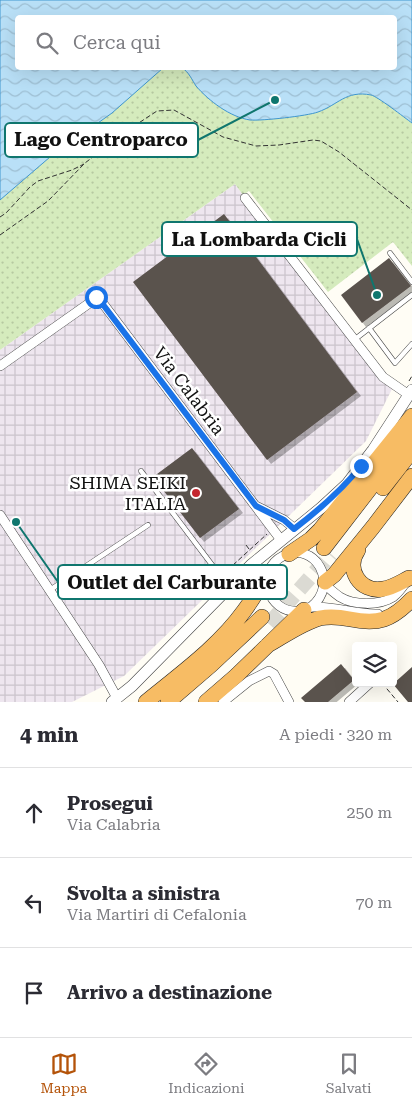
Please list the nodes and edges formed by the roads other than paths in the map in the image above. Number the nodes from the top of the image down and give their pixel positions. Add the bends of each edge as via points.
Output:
1 (245, 198) dead end
2 (390, 254) dead end
3 (412, 282) edge
4 (412, 295) edge
5 (370, 328) junction
6 (354, 340) junction
7 (412, 344) edge
8 (0, 366) edge
9 (408, 392) edge
10 (412, 416) edge
11 (412, 434) edge
12 (412, 451) edge
13 (141, 471) dead end
14 (412, 476) edge
15 (256, 506) junction
16 (0, 515) edge
17 (148, 525) dead end
18 (373, 527) junction
19 (294, 529) junction
20 (281, 540) junction
21 (289, 554) junction
22 (268, 572) junction
23 (228, 582) junction
24 (410, 582) edge
25 (324, 583) junction
26 (50, 590) junction
27 (412, 599) edge
28 (307, 608) junction
29 (268, 645) junction
30 (366, 687) edge
31 (114, 700) edge
32 (146, 702) edge
33 (168, 702) edge
34 (184, 702) edge
35 (206, 702) edge
36 (223, 702) edge
37 (289, 702) edge
38 (349, 702) edge

1 - 6 street
2 - 3 lane
4 - 5 lane
5 - 6 lane
5 - 7 lane via 395,363
6 - 9 street via 383,377
8 - 15 street, Via Calabria via 97,297
9 - 19 street via 373,450 347,484
10 - 21 highway via 320,530
11 - 12 highway via 328,551
13 - 23 lane
14 - 18 highway
15 - 19 street, Via Calabria via 284,520
15 - 20 street, Via Calabria
16 - 26 street
17 - 26 lane
18 - 24 highway via 354,555 357,578 364,586 376,590
18 - 25 highway
19 - 20 street
20 - 23 street
21 - 22 street via 276,561
21 - 25 street via 302,554 315,560 322,571
22 - 28 street via 267,588 274,602 288,610
22 - 32 highway via 231,627
23 - 31 street via 159,659
24 - 25 street via 395,596 378,602 348,600 338,596
25 - 28 street via 320,598
26 - 31 street via 99,665
27 - 28 street via 389,612 375,614
27 - 29 highway via 382,621 319,618
28 - 29 highway
29 - 35 highway
30 - 38 street
33 - 34 highway via 266,620 228,664
36 - 37 street via 266,672 272,672

